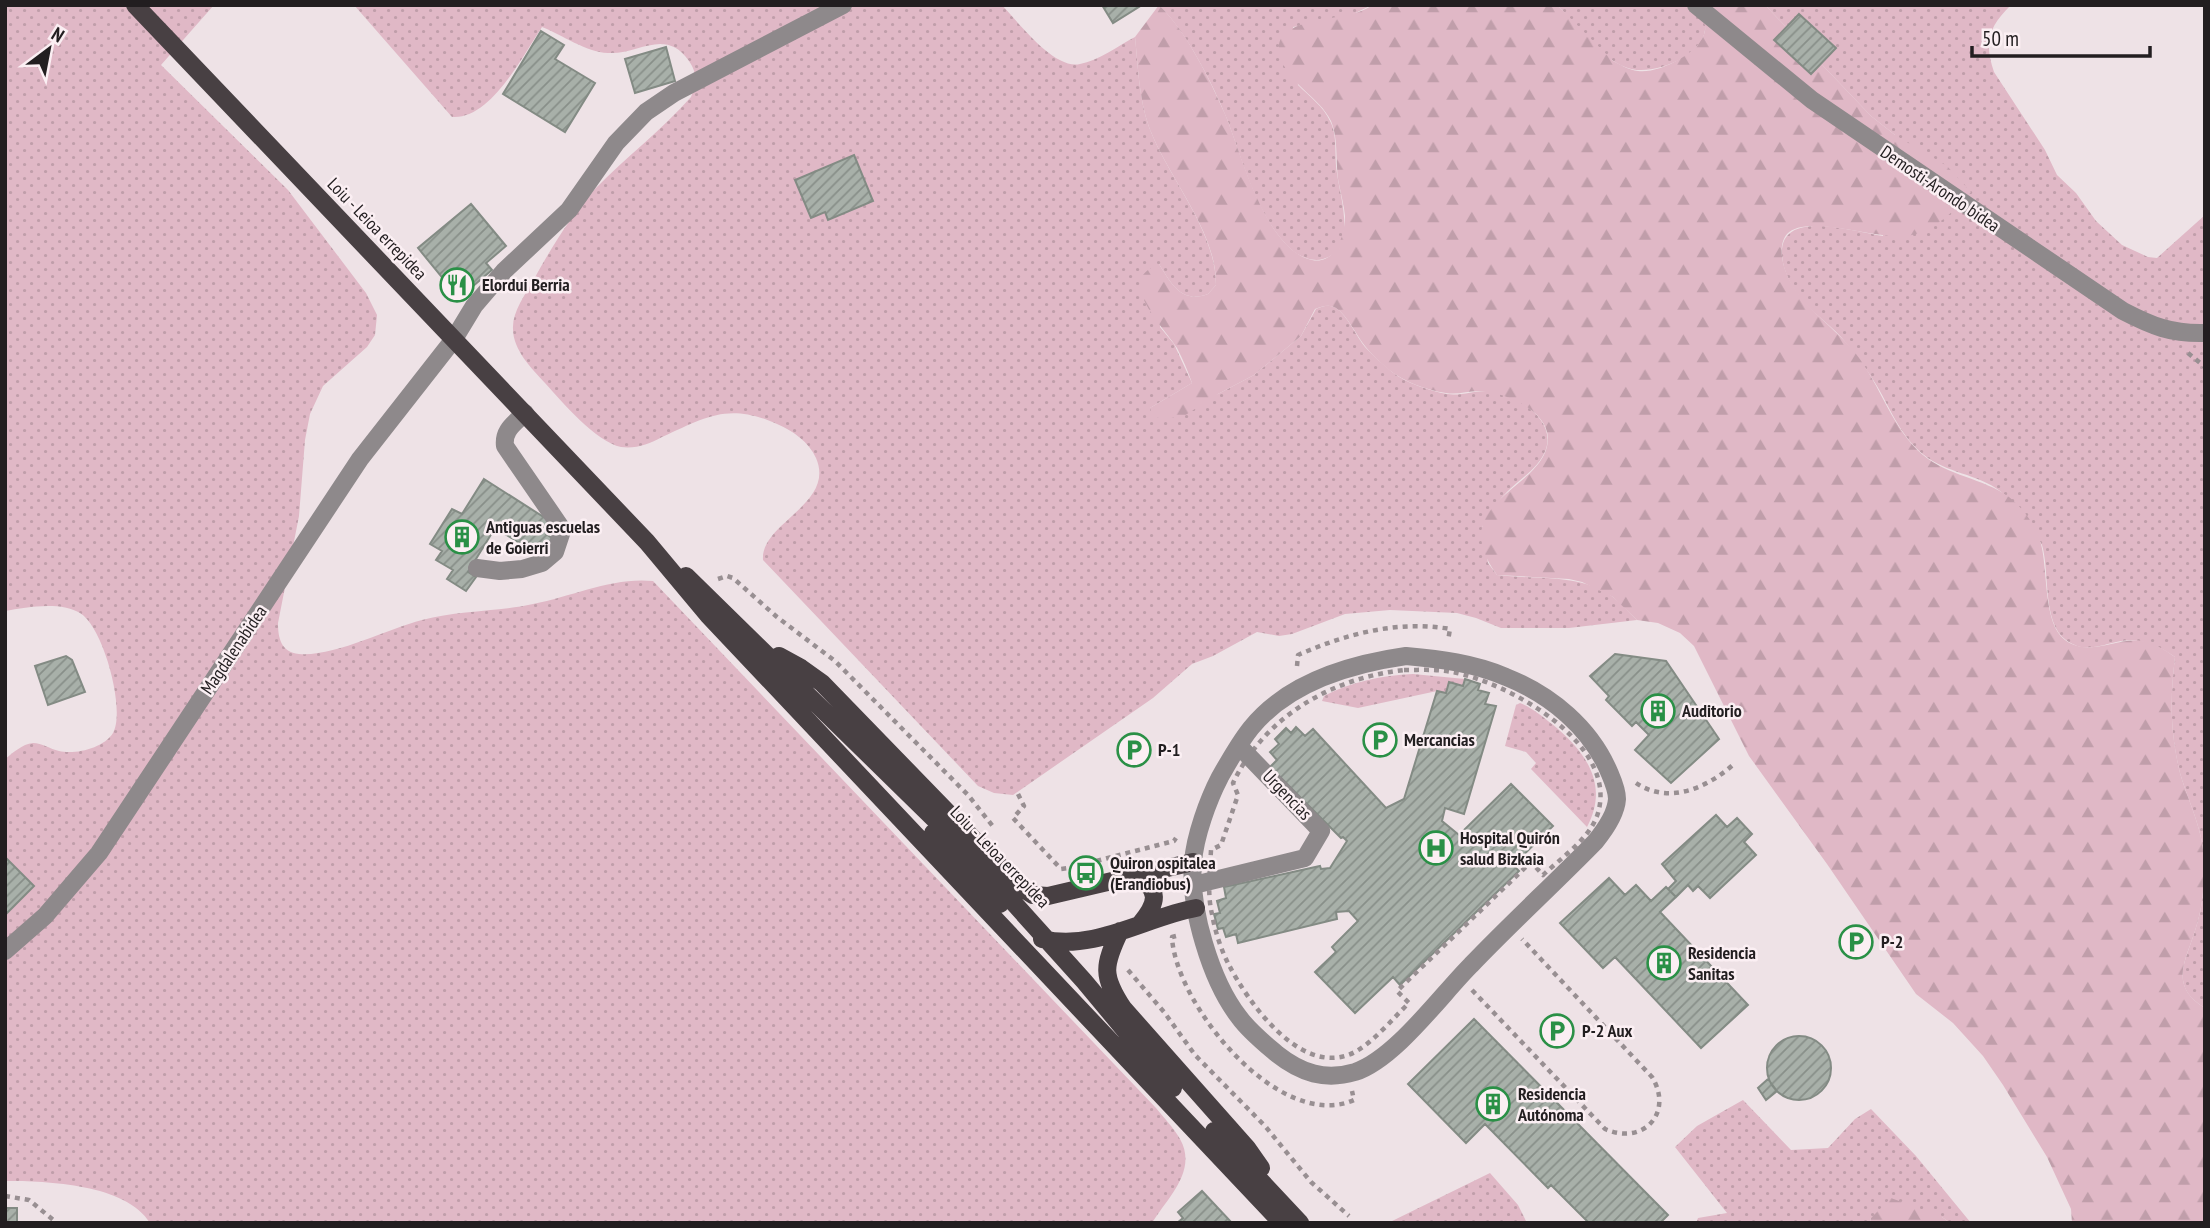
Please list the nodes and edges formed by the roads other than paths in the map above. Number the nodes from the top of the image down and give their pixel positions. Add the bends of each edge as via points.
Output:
1 (135, 5) edge
2 (843, 5) edge
3 (1696, 5) edge
4 (2205, 334) edge
5 (454, 340) junction
6 (526, 413) junction
7 (647, 542) junction
8 (478, 568) dead end
9 (761, 647) junction
10 (1244, 751) junction
11 (852, 766) junction
12 (1193, 862) junction
13 (1136, 875) junction
14 (1202, 883) junction
15 (1196, 908) junction
16 (1141, 923) junction
17 (1120, 931) junction
18 (1049, 941) junction
19 (5, 951) edge
20 (1292, 1220) edge

1 - 5 main road, Loiu - Leioa errepidea
2 - 5 street, Magdalenabidea via 646,112 616,143 569,210 474,306
3 - 4 street, Demosti-Arondo bidea via 1812,100 2123,311 2158,328
5 - 6 main road, Loiu - Leioa errepidea
5 - 19 street, Magdalenabidea via 360,459 99,853 45,916
6 - 7 main road, Loiu - Leioa errepidea
6 - 8 street via 504,436 505,446 560,526 559,543 548,559 522,569
7 - 9 main road, Loiu - Leioa errepidea
7 - 11 main road, Loiu - Leioa errepidea via 708,615
9 - 13 main road via 822,684 1020,887 1033,895 1048,896
9 - 18 main road, Loiu - Leioa errepidea via 967,851
10 - 12 street via 1208,800
10 - 14 street, Urgencias via 1321,831 1305,858
10 - 15 street via 1252,726 1298,690 1328,674 1406,656 1437,659 1506,676 1565,712 1604,759 1617,800 1608,826 1595,842 1390,1049 1355,1072 1323,1077 1295,1067 1238,1017 1214,972
11 - 18 main road via 908,808 1030,936
11 - 20 main road, Loiu - Leioa errepidea
12 - 13 main road
12 - 14 street
13 - 16 main road via 1152,888 1155,898
14 - 15 street
15 - 16 main road
16 - 17 main road
17 - 18 main road via 1085,940
17 - 20 main road via 1108,957 1109,987 1247,1148
18 - 20 main road, Loiu - Leioa errepidea via 1161,1076

